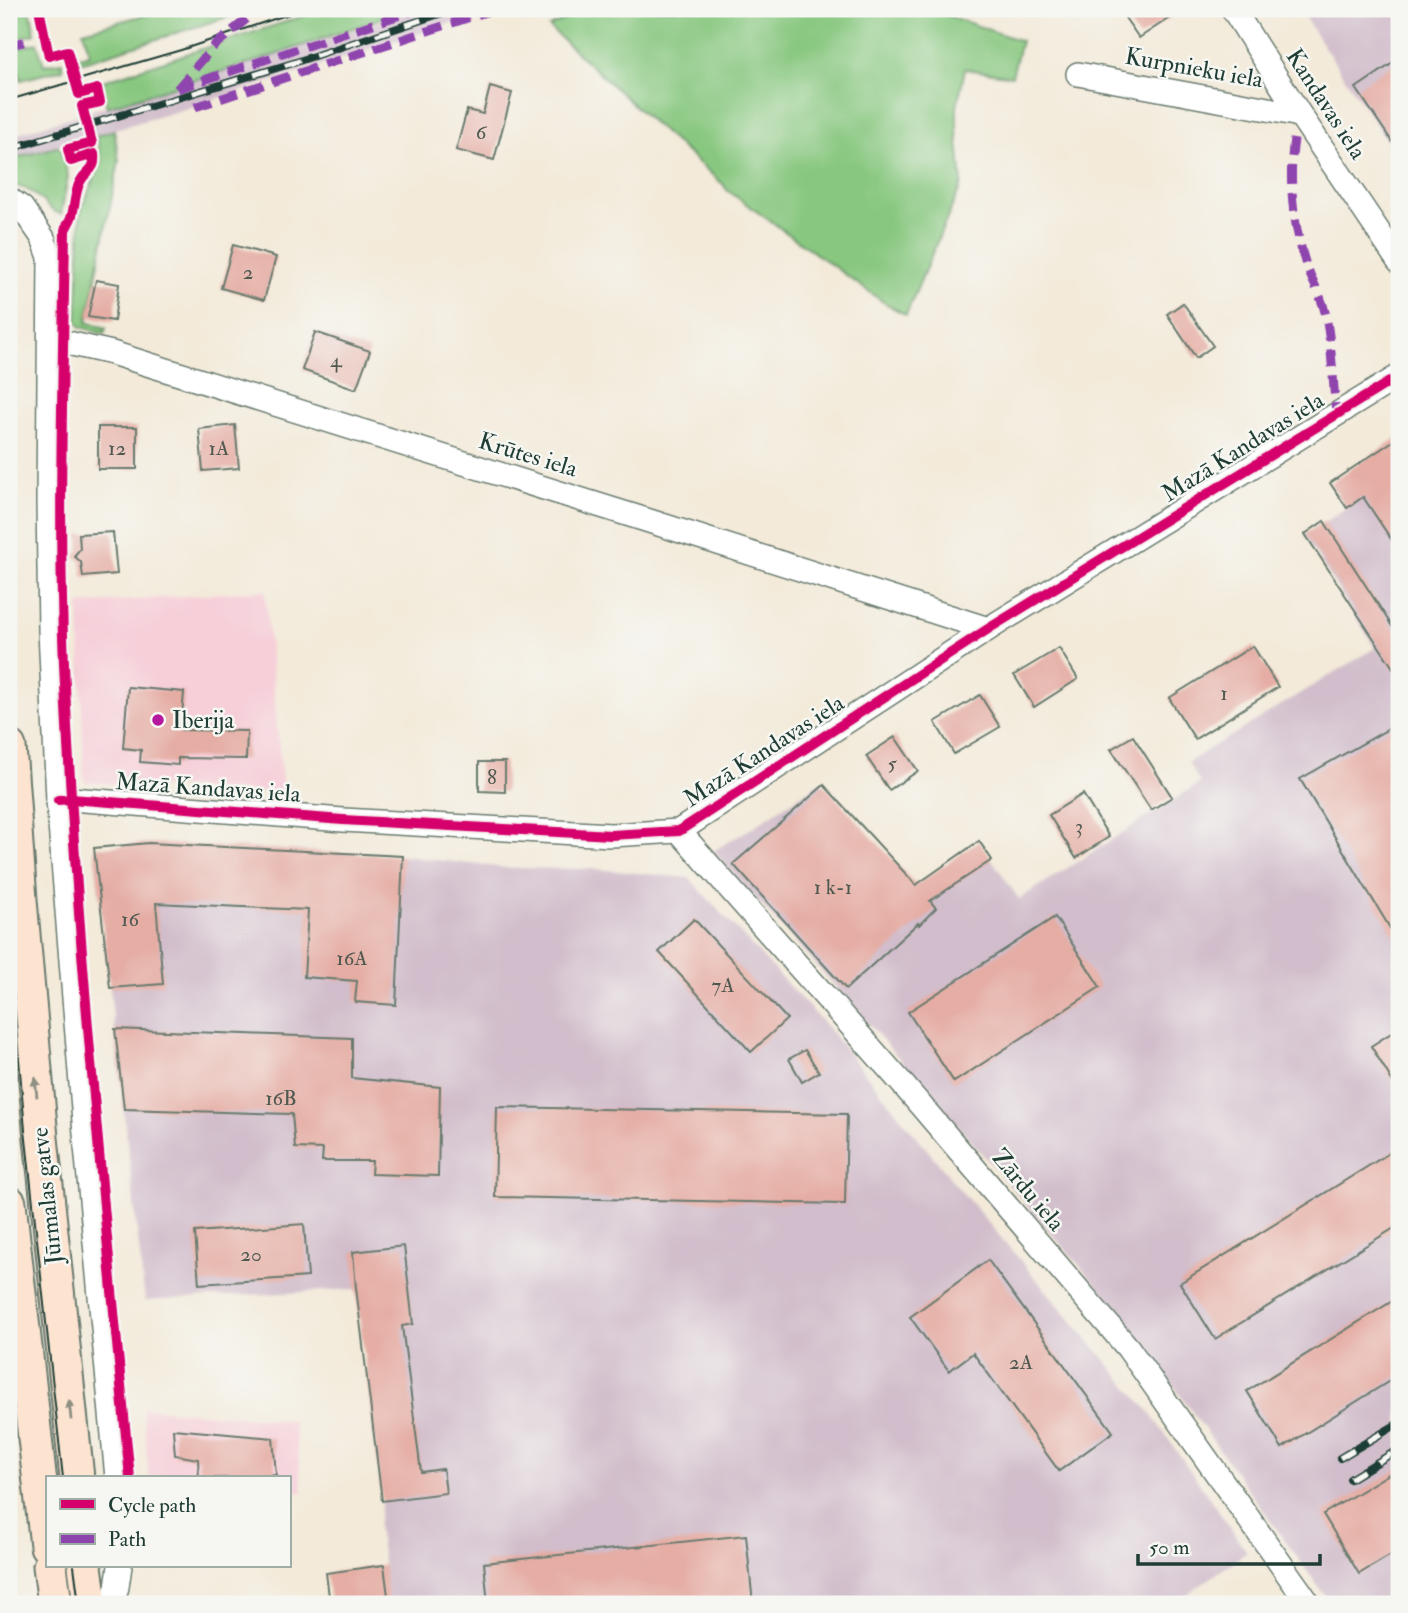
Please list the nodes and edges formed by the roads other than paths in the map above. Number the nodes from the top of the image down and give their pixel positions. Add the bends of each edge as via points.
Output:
1 (1233, 9) edge
2 (1078, 74) dead end
3 (1300, 115) junction
4 (9, 199) edge
5 (33, 225) junction
6 (9, 228) edge
7 (1399, 262) edge
8 (50, 339) junction
9 (1399, 376) edge
10 (988, 629) junction
11 (9, 747) edge
12 (58, 800) junction
13 (679, 831) junction
14 (9, 1203) edge
15 (77, 1476) edge
16 (117, 1476) edge
17 (46, 1537) edge
18 (50, 1568) edge
19 (85, 1568) edge
20 (120, 1568) edge
21 (55, 1604) edge
22 (90, 1604) edge
23 (112, 1604) edge
24 (1309, 1604) edge

1 - 3 street, Kandavas iela
2 - 3 street, Kurpnieku iela
3 - 7 street, Kandavas iela
4 - 5 street, Jūrmalas gatve
5 - 6 street
5 - 8 street, Jūrmalas gatve via 50,257
8 - 10 street, Krūtes iela via 113,353
8 - 12 street, Jūrmalas gatve via 50,605
9 - 10 street, Mazā Kandavas iela
10 - 13 street, Mazā Kandavas iela
15 -> 11 main road, Jūrmalas gatve via 41,1138
12 - 13 street, Mazā Kandavas iela via 611,835
12 - 16 street, Jūrmalas gatve
13 - 24 street, Zārdu iela via 1128,1348
14 - 17 main road, Jūrmalas gatve
18 - 21 main road
19 - 22 main road
20 - 23 street

